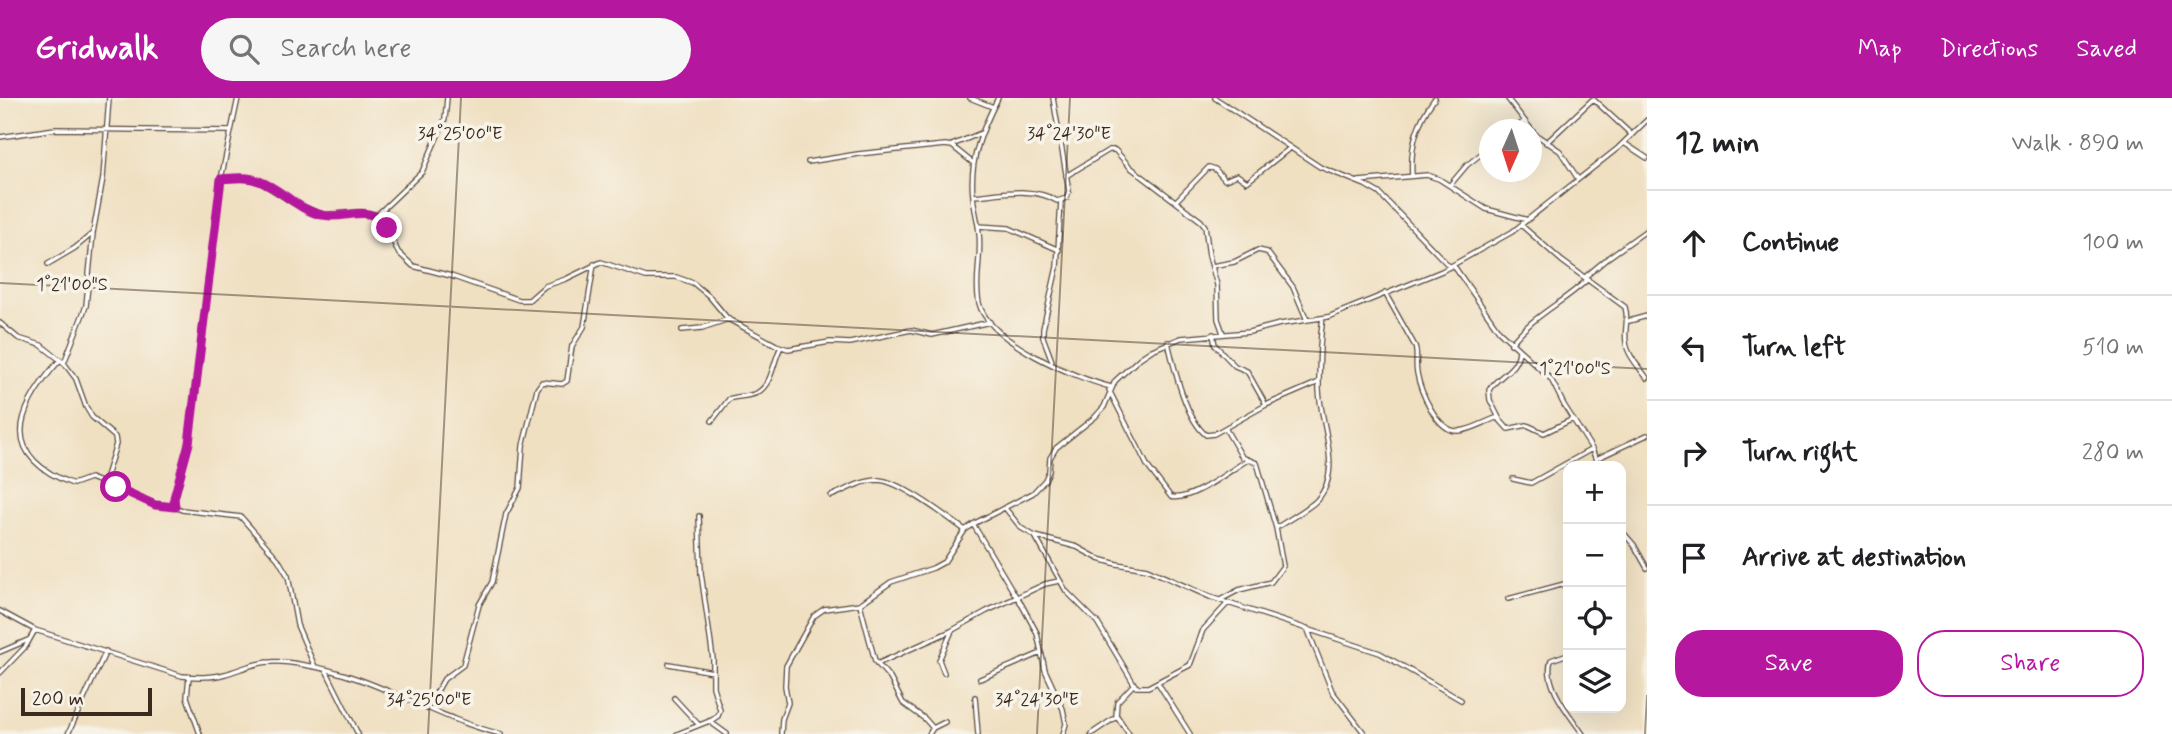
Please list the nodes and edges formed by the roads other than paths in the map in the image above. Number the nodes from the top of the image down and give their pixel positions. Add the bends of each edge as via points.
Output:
1 (109, 98) edge
2 (238, 98) edge
3 (447, 98) edge
4 (970, 98) edge
5 (998, 98) edge
6 (1053, 98) edge
7 (1215, 98) edge
8 (1435, 98) edge
9 (1507, 98) edge
10 (1593, 98) edge
11 (993, 107) junction
12 (1523, 119) edge
13 (1647, 120) edge
14 (107, 131) junction
15 (231, 131) junction
16 (982, 133) junction
17 (1632, 135) junction
18 (0, 137) edge
19 (1542, 140) edge
20 (1625, 143) junction
21 (1546, 144) junction
22 (950, 146) junction
23 (1290, 148) junction
24 (1479, 155) edge
25 (1647, 158) edge
26 (808, 162) dead end
27 (973, 163) junction
28 (1066, 176) junction
29 (1412, 176) junction
30 (1578, 178) junction
31 (221, 179) junction
32 (1356, 181) junction
33 (1450, 185) junction
34 (973, 196) junction
35 (1061, 201) junction
36 (1176, 201) junction
37 (377, 215) junction
38 (1528, 220) junction
39 (1521, 225) junction
40 (978, 226) junction
41 (1646, 231) edge
42 (93, 233) junction
43 (1059, 250) junction
44 (48, 264) dead end
45 (594, 264) junction
46 (1212, 266) junction
47 (1452, 266) junction
48 (1586, 278) junction
49 (1385, 293) junction
50 (1647, 316) edge
51 (1324, 318) junction
52 (729, 319) junction
53 (1307, 320) junction
54 (1628, 321) junction
55 (989, 322) junction
56 (0, 323) edge
57 (682, 330) dead end
58 (1223, 333) junction
59 (1213, 334) junction
60 (1168, 342) junction
61 (1511, 344) junction
62 (781, 347) junction
63 (1519, 350) junction
64 (61, 362) junction
65 (1052, 363) junction
66 (1645, 372) edge
67 (1647, 378) edge
68 (1319, 382) junction
69 (1110, 389) junction
70 (1266, 405) junction
71 (1573, 419) junction
72 (1500, 420) junction
73 (712, 421) dead end
74 (1225, 428) junction
75 (1647, 435) edge
76 (1592, 449) junction
77 (1596, 459) joint
78 (1248, 460) junction
79 (1513, 479) dead end
80 (104, 483) junction
81 (831, 496) dead end
82 (175, 507) junction
83 (1005, 508) junction
84 (699, 516) dead end
85 (973, 524) junction
86 (1276, 528) junction
87 (965, 530) junction
88 (1035, 536) junction
89 (1626, 536) edge
90 (1647, 568) edge
91 (1059, 581) junction
92 (1563, 584) edge
93 (1018, 598) junction
94 (1508, 599) dead end
95 (1220, 600) junction
96 (1228, 603) junction
97 (860, 604) junction
98 (0, 611) edge
99 (1307, 628) junction
100 (35, 630) junction
101 (952, 631) junction
102 (30, 639) junction
103 (106, 651) junction
104 (0, 652) edge
105 (1041, 653) junction
106 (1563, 656) edge
107 (669, 664) dead end
108 (877, 664) junction
109 (315, 667) junction
110 (326, 670) junction
111 (0, 673) edge
112 (713, 673) junction
113 (944, 673) dead end
114 (189, 676) junction
115 (980, 680) dead end
116 (1158, 683) junction
117 (1134, 684) junction
118 (975, 697) dead end
119 (674, 698) dead end
120 (1461, 700) dead end
121 (1563, 705) edge
122 (427, 709) junction
123 (1568, 713) edge
124 (1117, 716) junction
125 (709, 721) junction
126 (945, 722) dead end
127 (699, 725) junction
128 (933, 728) junction
129 (68, 734) edge
130 (200, 734) edge
131 (358, 734) edge
132 (501, 734) edge
133 (677, 734) edge
134 (727, 734) edge
135 (781, 734) edge
136 (929, 734) edge
137 (978, 734) edge
138 (1063, 734) edge
139 (1091, 734) edge
140 (1129, 734) edge
141 (1191, 734) edge
142 (1365, 734) edge
143 (1583, 734) edge

1 - 14 street
2 - 15 street
3 - 37 street via 445,119 422,172
4 - 11 street
5 - 11 street
6 - 28 street
7 - 23 street
8 - 29 street via 1415,135
9 - 12 street
10 - 17 street
10 - 21 street
11 - 16 street
13 - 17 street
14 - 15 street
14 - 18 street via 45,129
14 - 42 street
15 - 31 street
16 - 22 street
16 - 27 street
17 - 20 street
19 - 21 street
20 - 25 street
20 - 30 street
21 - 30 street via 1559,151
22 - 26 street
22 - 27 street
23 - 32 street via 1320,167
23 - 36 street via 1247,182 1237,175 1225,180 1209,167
24 - 33 street
27 - 34 street
28 - 35 street via 1069,194
28 - 36 street via 1115,150
29 - 32 street
29 - 33 street via 1427,175
30 - 38 street
31 - 37 street via 259,181 322,215
31 - 82 street via 190,437
32 - 47 street via 1391,203
33 - 38 street via 1486,209
34 - 35 street via 1032,192
34 - 40 street
35 - 43 street
36 - 46 street via 1205,226
37 - 45 street via 398,252 413,266 519,300 529,300 545,286
38 - 39 street
39 - 47 street
39 - 48 street
40 - 43 street via 1009,228
40 - 55 street via 977,291
41 - 48 street
42 - 44 street
42 - 64 street via 86,306
43 - 65 street via 1043,329
45 - 52 street via 693,282
45 - 122 street via 584,327 572,346 567,381 542,382 537,389 523,446 520,488 506,514 492,582 479,605 463,665 444,678
46 - 53 street via 1258,250 1267,252 1293,287
46 - 58 street
47 - 49 street
47 - 61 street
48 - 54 street via 1625,307
48 - 61 street via 1524,327
49 - 51 street
49 - 72 street via 1415,345 1418,378 1437,419 1458,432
50 - 54 street
51 - 53 street
51 - 68 street
52 - 57 street
52 - 62 street
53 - 58 street
54 - 66 street via 1627,350
55 - 62 street via 932,335 911,330 850,343
55 - 65 street via 1016,345
56 - 64 street via 18,338 41,345
58 - 59 street
59 - 60 street
59 - 70 street via 1215,345 1235,366 1247,371
60 - 69 street via 1140,358
60 - 74 street via 1183,394 1200,430 1209,435
61 - 63 street
62 - 73 street via 767,384 757,393 729,398
63 - 71 street via 1552,379
63 - 72 street via 1512,368 1489,390
64 - 80 street via 76,379 92,417 117,440
64 - 80 street via 34,393 18,424 23,452 64,481 73,484 90,478
65 - 69 street
66 - 67 street
68 - 70 street
68 - 86 street via 1329,477 1317,501
69 - 78 street via 1149,467 1171,497 1189,496
69 - 83 street via 1095,417 1056,448 1045,480 1033,493
70 - 74 street
71 - 72 street via 1544,433 1527,425 1508,429
71 - 76 street
74 - 78 street
75 - 77 street
76 - 77 street
76 - 79 street via 1531,483
78 - 86 street via 1258,463
80 - 82 street via 155,505
81 - 87 street via 883,481 916,496
82 - 109 street via 238,515 261,539 284,566 297,625
83 - 85 street
83 - 88 street via 1021,528
84 - 112 street
85 - 87 street
85 - 93 street
86 - 95 street via 1283,566 1277,577
87 - 97 street via 944,562 891,582
88 - 91 street
88 - 95 street via 1077,547 1099,559 1147,569
89 - 90 street
91 - 93 street
91 - 117 street via 1097,622
92 - 94 street
93 - 101 street
93 - 105 street via 1037,633
95 - 96 street
96 - 99 street
96 - 116 street via 1203,630 1191,665
97 - 108 street
97 - 135 street via 824,609 798,641 786,666 788,703
98 - 100 street
99 - 120 street via 1380,653
99 - 142 street via 1332,691
100 - 102 street
100 - 103 street
101 - 108 street
101 - 113 street via 939,660
102 - 104 street
102 - 111 street
103 - 114 street
103 - 129 street
105 - 115 street
105 - 138 street via 1063,709
106 - 121 street via 1551,660 1549,667
107 - 112 street
108 - 128 street via 903,703
109 - 110 street
109 - 114 street via 272,662 223,674
110 - 122 street
110 - 131 street
112 - 125 street via 720,710
114 - 130 street via 187,697
116 - 117 street via 1140,688
116 - 141 street
117 - 124 street via 1116,702
118 - 137 street
119 - 127 street
122 - 132 street
123 - 143 street
124 - 139 street
124 - 140 street
125 - 127 street
125 - 134 street
126 - 128 street
127 - 133 street
128 - 136 street

